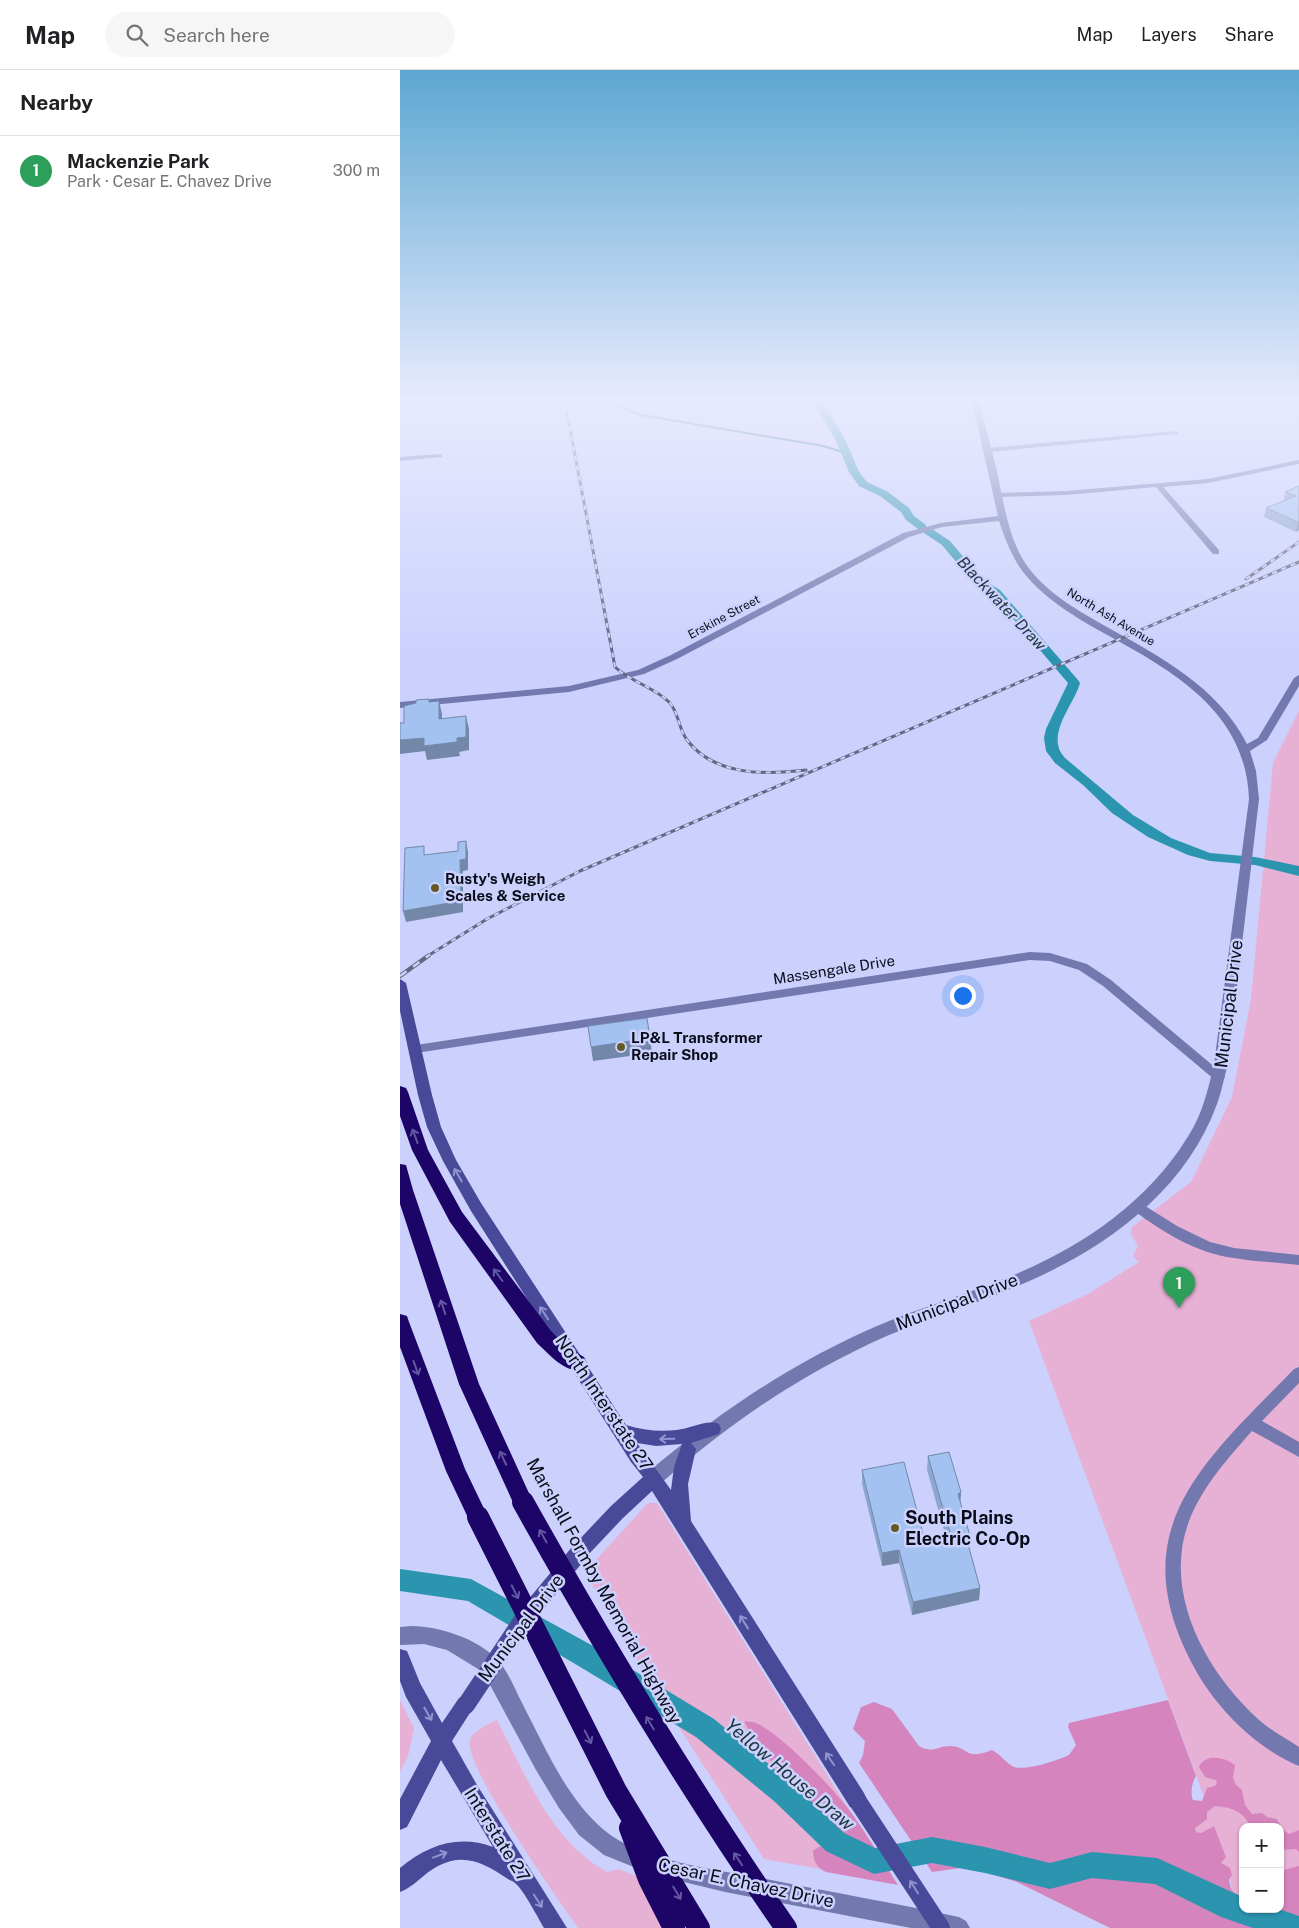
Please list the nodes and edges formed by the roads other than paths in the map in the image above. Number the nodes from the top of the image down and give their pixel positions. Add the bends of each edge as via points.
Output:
1 (995, 484) edge
2 (1174, 484) edge
3 (1158, 485) junction
4 (997, 495) junction
5 (1003, 518) junction
6 (1216, 552) dead end
7 (1299, 678) edge
8 (402, 706) edge
9 (1245, 750) junction
10 (400, 983) edge
11 (416, 1049) junction
12 (1219, 1077) junction
13 (400, 1092) edge
14 (400, 1170) edge
15 (1139, 1207) junction
16 (1299, 1260) edge
17 (400, 1322) edge
18 (576, 1363) junction
19 (1299, 1373) edge
20 (1251, 1423) junction
21 (714, 1429) junction
22 (621, 1431) junction
23 (688, 1450) junction
24 (1299, 1450) edge
25 (654, 1478) junction
26 (685, 1528) junction
27 (400, 1636) edge
28 (400, 1658) edge
29 (442, 1739) junction
30 (1299, 1757) edge
31 (616, 1791) junction
32 (400, 1820) edge
33 (521, 1875) junction
34 (400, 1882) edge
35 (556, 1928) edge
36 (674, 1928) edge
37 (698, 1928) edge
38 (786, 1928) edge
39 (941, 1928) edge
40 (960, 1928) edge

1 - 4 street, North Ash Avenue
2 - 3 street
3 - 4 street
3 - 6 street
4 - 5 street, North Ash Avenue
5 - 8 street, Erskine Street via 942,525 906,535 638,673 568,689
5 - 9 street, North Ash Avenue via 1012,547 1038,583 1076,613 1184,677 1220,711
7 - 9 street via 1262,740
9 - 12 street, Municipal Drive via 1254,786
10 - 11 main road, North Interstate 27
11 - 12 street, Massengale Drive via 1030,956 1050,957 1083,967 1107,983
18 -> 11 main road, North Interstate 27 via 450,1162 434,1127
12 - 15 street, Municipal Drive via 1209,1109 1186,1153
18 -> 13 highway via 560,1354 544,1337 456,1218 420,1150
38 -> 14 highway, Marshall Formby Memorial Highway, bridge via 659,1738 523,1502 469,1384
15 - 16 street via 1174,1233 1207,1246 1233,1253
15 - 21 street, Municipal Drive via 1093,1241 1037,1271 899,1323 808,1367 756,1398
17 -> 31 highway, bridge via 456,1471
18 - 22 main road, North Interstate 27
19 - 20 street
20 - 24 street
20 - 30 street via 1228,1447 1199,1487 1181,1521 1174,1554 1176,1592 1184,1626 1210,1677 1253,1726
21 -> 22 main road via 692,1437 668,1440
21 - 23 street, Municipal Drive
22 - 25 main road, North Interstate 27
23 - 25 street, Municipal Drive
23 - 26 main road via 678,1480
25 - 26 main road, North Interstate 27
25 - 29 main road, Municipal Drive, bridge via 616,1512 522,1621
39 -> 26 main road, North Interstate 27, bridge
27 - 40 street, Cesar E. Chavez Drive via 430,1636 454,1642 490,1664 562,1797 595,1835 614,1849 710,1879
28 -> 29 main road via 413,1690
29 - 32 main road, Municipal Drive
29 - 33 main road, Interstate 27
31 - 36 highway, bridge via 649,1879
31 -> 37 highway, bridge
34 -> 33 main road via 415,1867 452,1850 491,1856
33 -> 35 main road, Interstate 27

